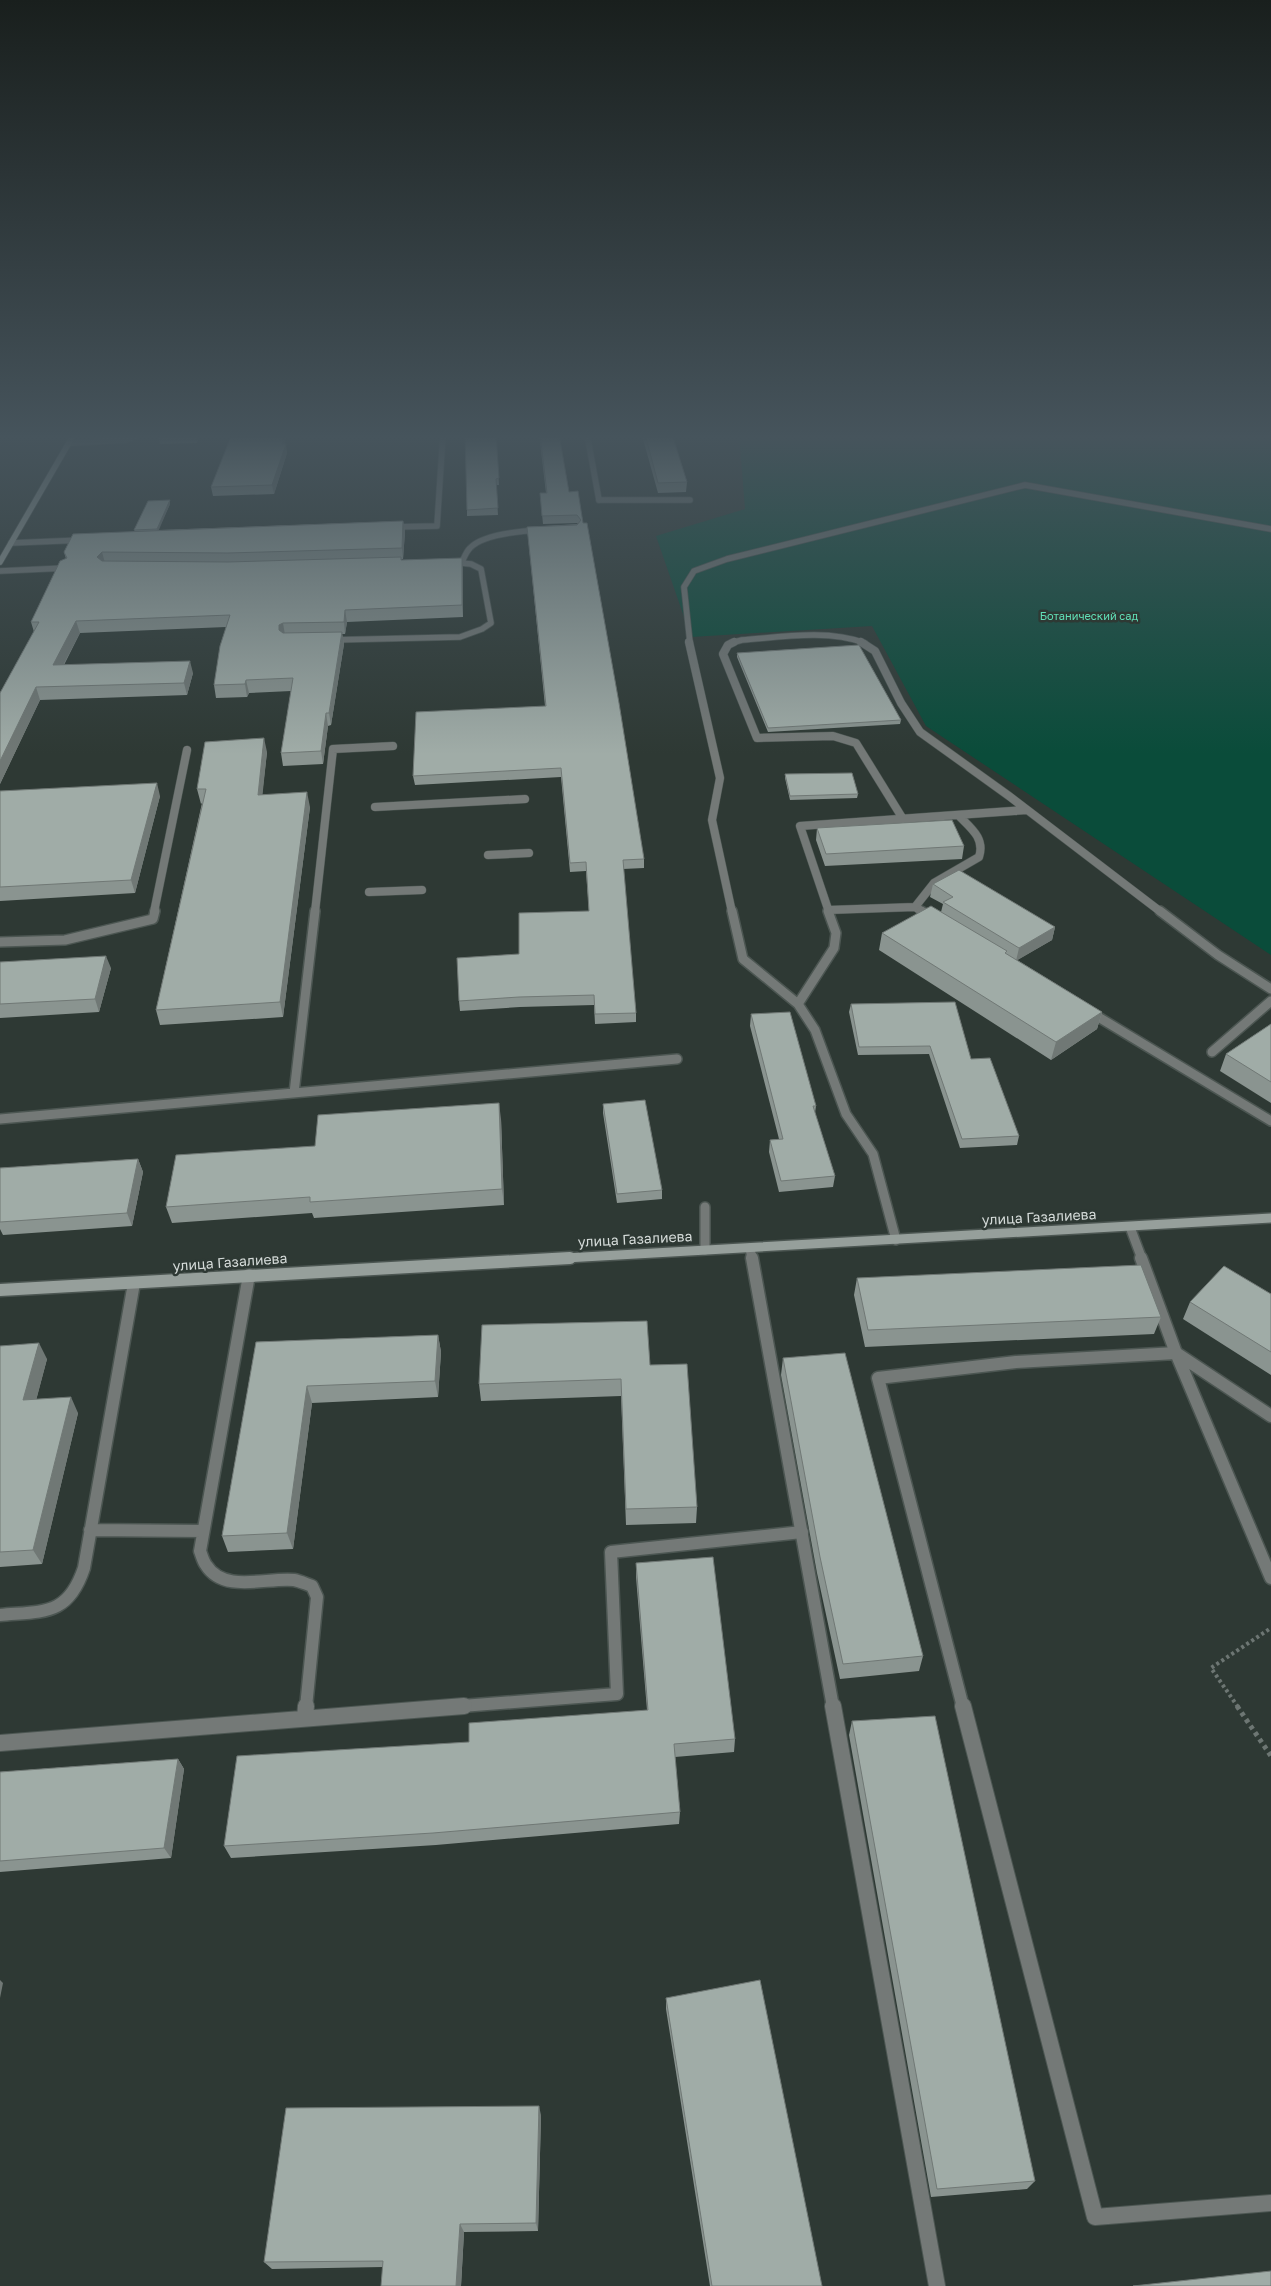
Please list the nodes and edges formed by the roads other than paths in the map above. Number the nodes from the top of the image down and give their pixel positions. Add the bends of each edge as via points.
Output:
1 (72, 541) edge
2 (481, 541) edge
3 (803, 541) edge
4 (11, 543) joint
5 (0, 562) edge
6 (442, 562) edge
7 (462, 562) junction
8 (66, 568) edge
9 (0, 570) edge
10 (324, 640) edge
11 (393, 746) dead end
12 (187, 750) dead end
13 (525, 799) dead end
14 (375, 807) dead end
15 (1027, 810) junction
16 (960, 817) junction
17 (903, 818) junction
18 (529, 853) dead end
19 (488, 855) dead end
20 (422, 890) dead end
21 (369, 892) dead end
22 (915, 907) junction
23 (828, 910) junction
24 (940, 922) edge
25 (0, 942) edge
26 (1271, 989) edge
27 (1271, 1001) edge
28 (798, 1004) junction
29 (1084, 1009) edge
30 (1212, 1052) dead end
31 (677, 1059) dead end
32 (294, 1093) junction
33 (0, 1119) edge
34 (1271, 1121) edge
35 (705, 1206) dead end
36 (1271, 1218) edge
37 (1130, 1227) junction
38 (896, 1240) junction
39 (750, 1248) junction
40 (704, 1250) junction
41 (248, 1275) junction
42 (134, 1283) junction
43 (0, 1290) edge
44 (1176, 1353) junction
45 (1271, 1416) edge
46 (90, 1530) junction
47 (203, 1531) junction
48 (802, 1532) junction
49 (1271, 1578) edge
50 (0, 1615) edge
51 (305, 1718) junction
52 (0, 1743) edge
53 (1271, 2204) edge
54 (937, 2286) edge

1 - 4 street
2 - 7 street via 470,547
3 - 28 street via 694,570 684,587 690,648 720,778 712,820 743,959
4 - 5 main road
6 - 7 street
7 - 10 street via 481,569 491,623 482,629 460,637
8 - 9 street
11 - 32 street via 333,749
12 - 25 street via 153,919 65,940
13 - 14 street
15 - 16 street
15 - 17 street via 920,732 872,648 864,643 838,636 814,636 742,640 725,646 723,654 757,738 833,736 856,743
15 - 26 street via 1218,955
16 - 17 street
16 - 22 street via 976,834 983,850 974,861 934,883
17 - 23 street via 800,826
18 - 19 street
20 - 21 street
22 - 23 street
22 - 24 street
23 - 28 street via 836,933 834,948
27 - 30 street
28 - 38 street via 815,1030 846,1114 873,1154
29 - 34 street
31 - 32 street
32 - 33 street
35 - 40 street
36 - 37 main road, улица Газалиева
37 - 38 main road, улица Газалиева
37 - 44 street
38 - 39 main road, улица Газалиева
39 - 40 main road, улица Газалиева
39 - 48 street
40 - 41 main road, улица Газалиева
41 - 42 main road, улица Газалиева
41 - 47 street
42 - 43 main road, улица Газалиева
42 - 46 street
44 - 45 street
44 - 49 street
44 - 53 street via 1016,1362 878,1378 1095,2217
46 - 47 street
46 - 50 street via 84,1568 76,1588 65,1602 37,1612
47 - 51 street via 202,1562 232,1582 294,1580 312,1586 317,1597
48 - 51 street via 612,1552 617,1694
48 - 54 street
51 - 52 street

